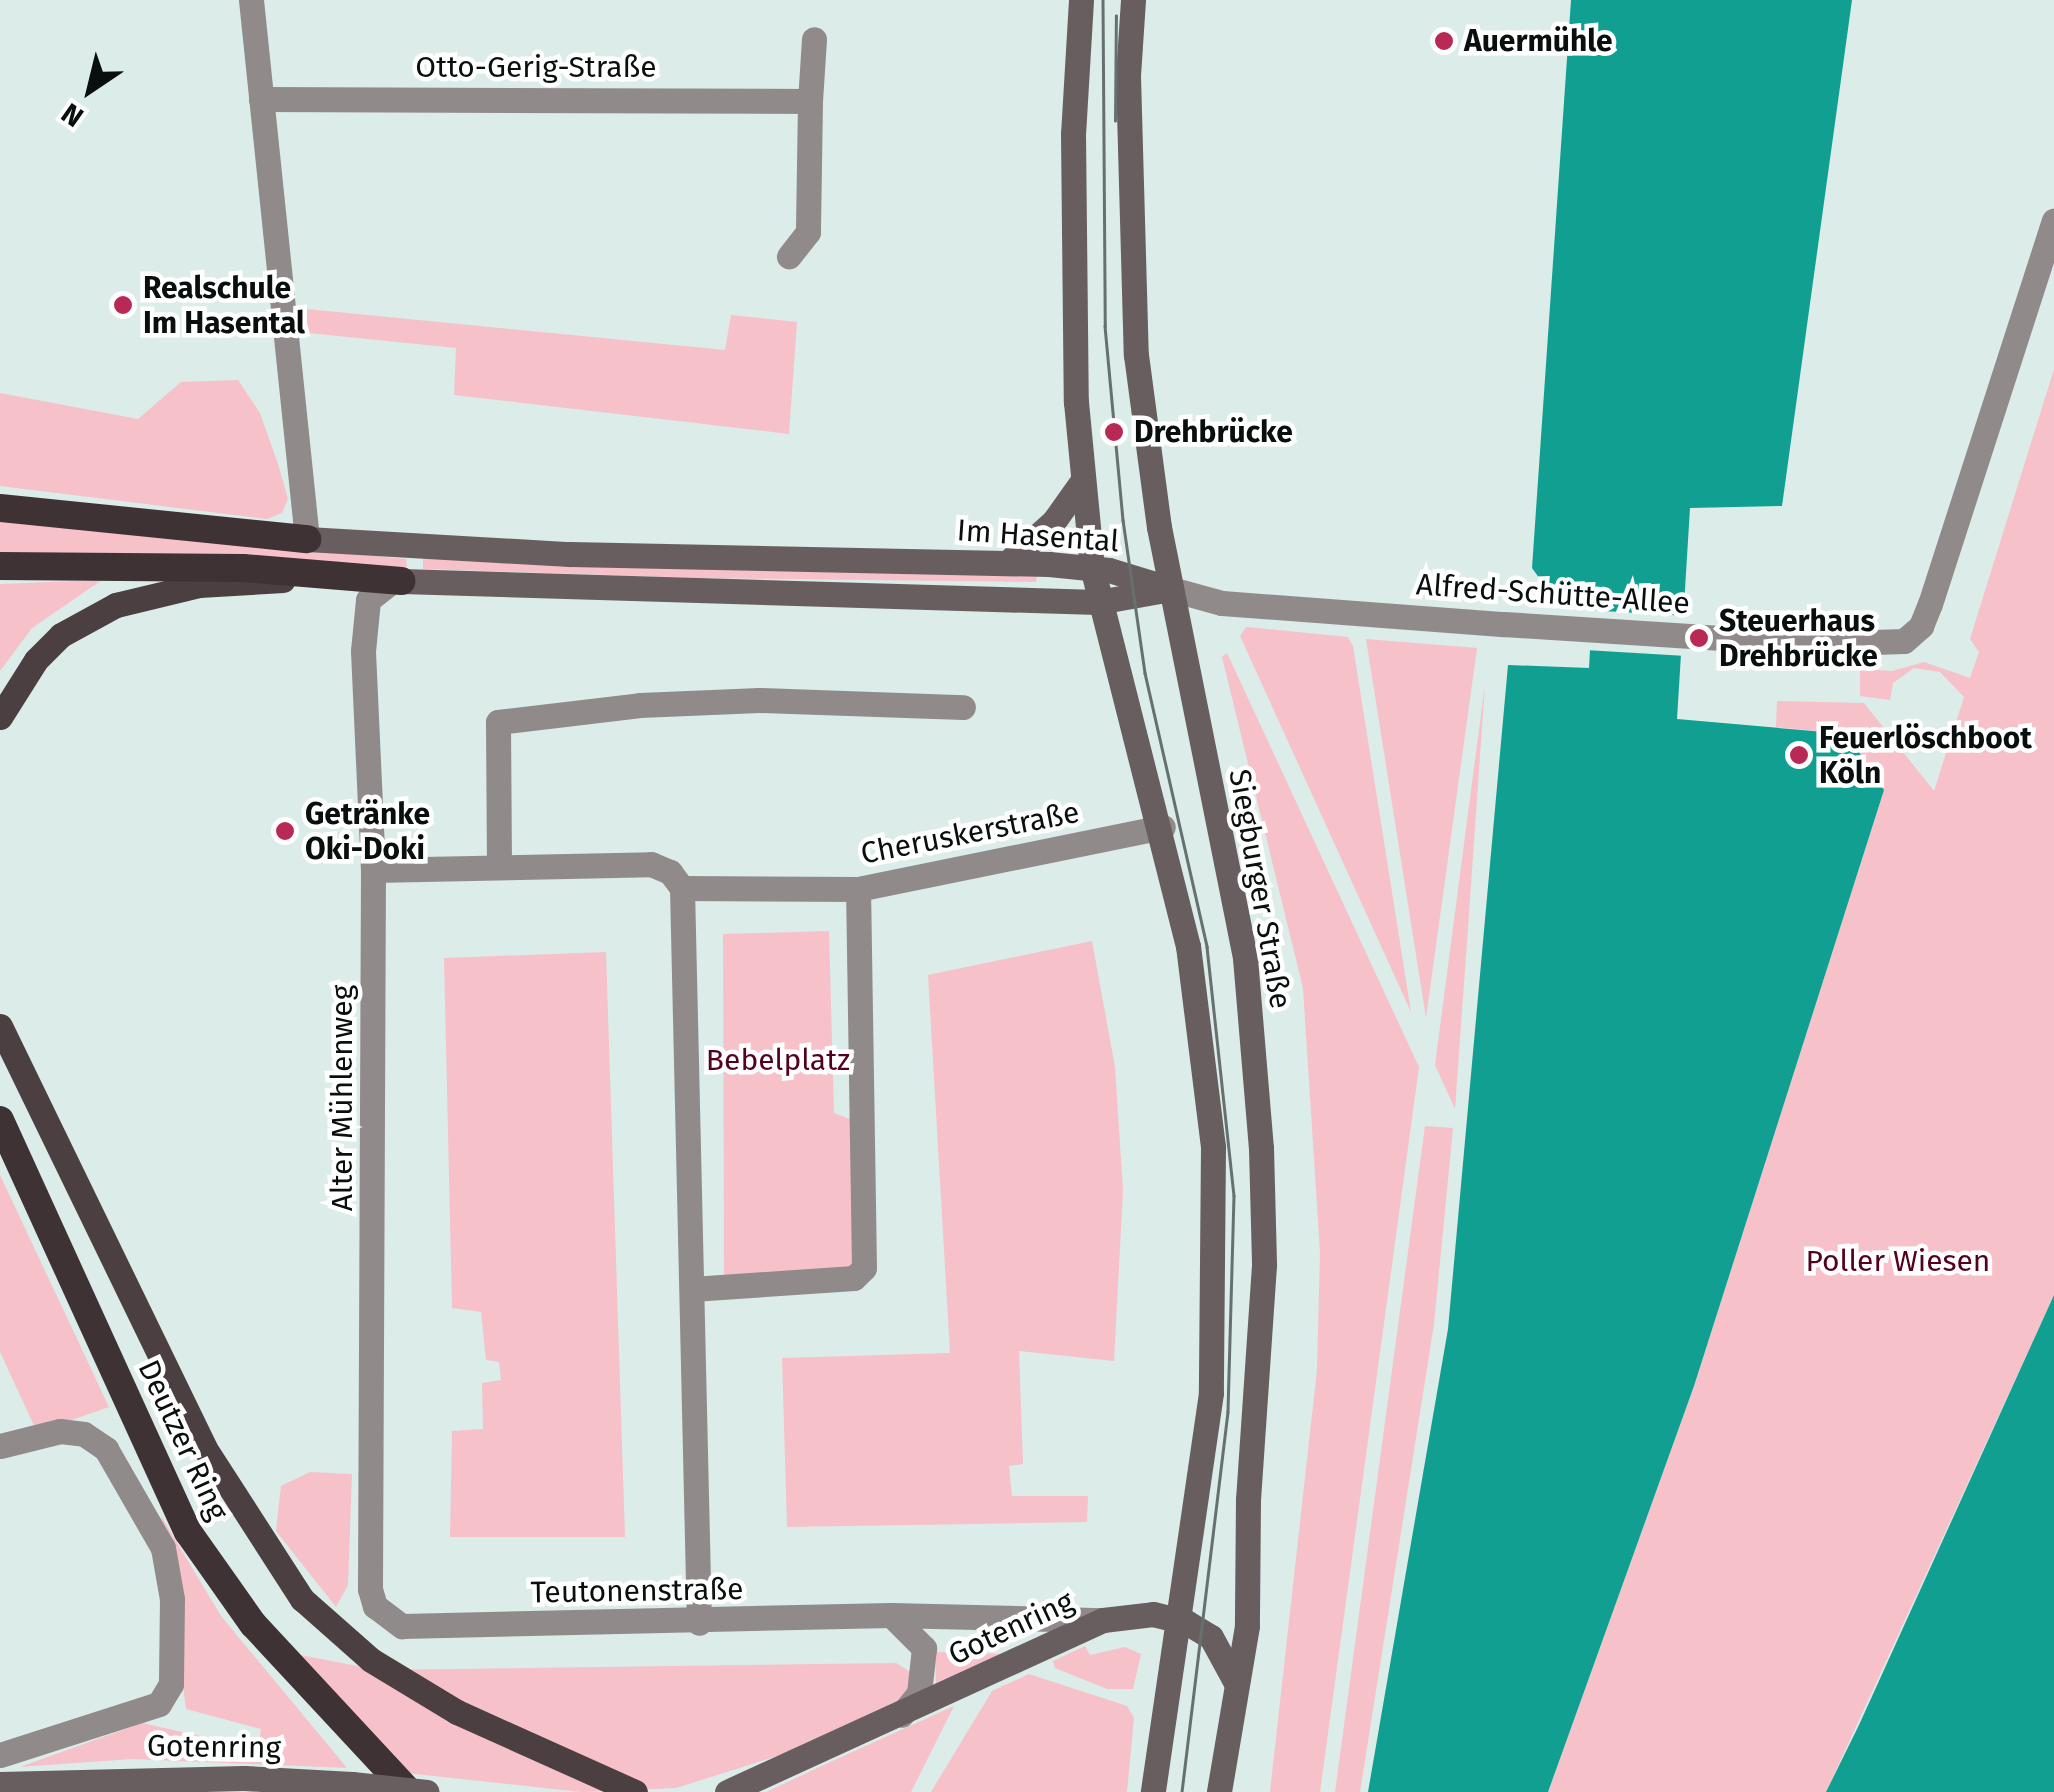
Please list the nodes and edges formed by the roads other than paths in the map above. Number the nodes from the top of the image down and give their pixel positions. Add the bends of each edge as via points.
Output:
1 (250, 0) edge
2 (1081, 0) edge
3 (1134, 0) edge
4 (814, 39) dead end
5 (260, 98) junction
6 (810, 101) junction
7 (2054, 221) edge
8 (789, 256) dead end
9 (1083, 480) junction
10 (0, 508) edge
11 (307, 538) junction
12 (1008, 563) junction
13 (0, 566) edge
14 (1084, 567) junction
15 (396, 581) junction
16 (1170, 589) junction
17 (1098, 602) junction
18 (963, 707) dead end
19 (0, 717) edge
20 (1162, 827) junction
21 (499, 867) junction
22 (373, 870) junction
23 (682, 888) junction
24 (858, 889) junction
25 (0, 1026) edge
26 (0, 1120) edge
27 (692, 1289) junction
28 (0, 1446) edge
29 (891, 1614) junction
30 (1164, 1617) junction
31 (386, 1620) joint
32 (1103, 1620) junction
33 (699, 1623) junction
34 (1235, 1681) junction
35 (900, 1716) junction
36 (0, 1756) edge
37 (0, 1784) edge
38 (410, 1792) edge
39 (428, 1792) edge
40 (636, 1792) edge
41 (727, 1792) edge
42 (1153, 1792) edge
43 (1219, 1792) edge

1 - 5 street
2 - 9 main road via 1074,134
3 - 16 main road, Siegburger Straße via 1128,76 1136,356
4 - 6 street
5 - 6 street, Otto-Gerig-Straße
5 - 11 street
6 - 8 street via 808,232
7 - 16 street, Alfred-Schütte-Allee via 1921,626 1892,644 1222,603
9 - 12 main road via 1054,522
9 - 14 main road
10 - 11 highway
11 - 12 main road, Im Hasental via 570,554
12 - 14 main road, Im Hasental
13 - 15 highway via 226,568
14 - 16 main road, Im Hasental
14 - 17 main road
15 - 17 main road, Im Hasental
15 - 19 main road via 280,580 143,594 61,635 36,660
15 - 22 street, Alter Mühlenweg via 368,600 362,651
16 - 17 main road, Im Hasental
16 - 34 main road, Siegburger Straße via 1245,958 1261,1148 1264,1265 1247,1626
17 - 20 main road
18 - 21 street via 759,700 640,705 498,722
20 - 24 street, Cheruskerstraße
20 - 30 main road via 1198,1002 1216,1235 1211,1392
21 - 22 street
21 - 23 street via 651,864 670,872
22 - 31 street, Alter Mühlenweg via 370,1589
23 - 24 street, Cheruskerstraße
23 - 27 street
24 - 27 street via 864,1268 854,1278
25 - 40 main road, Deutzer Ring via 204,1447 250,1528 302,1599 370,1660 457,1712
26 - 38 highway, Deutzer Ring via 188,1532 253,1624
27 - 33 street
28 - 36 street via 60,1431 84,1434 106,1448 163,1548 172,1599 171,1684 158,1704
29 - 32 street, Teutonenstraße
29 - 33 street, Teutonenstraße
29 - 35 street via 924,1648 919,1692
30 - 32 main road, Teutonenstraße
30 - 34 main road via 1211,1636
30 - 42 main road
31 - 33 street, Teutonenstraße via 418,1626
32 - 35 main road, Gotenring
34 - 43 main road, Siegburger Straße
35 - 41 main road, Gotenring
37 - 39 main road, Gotenring, bridge via 244,1778

